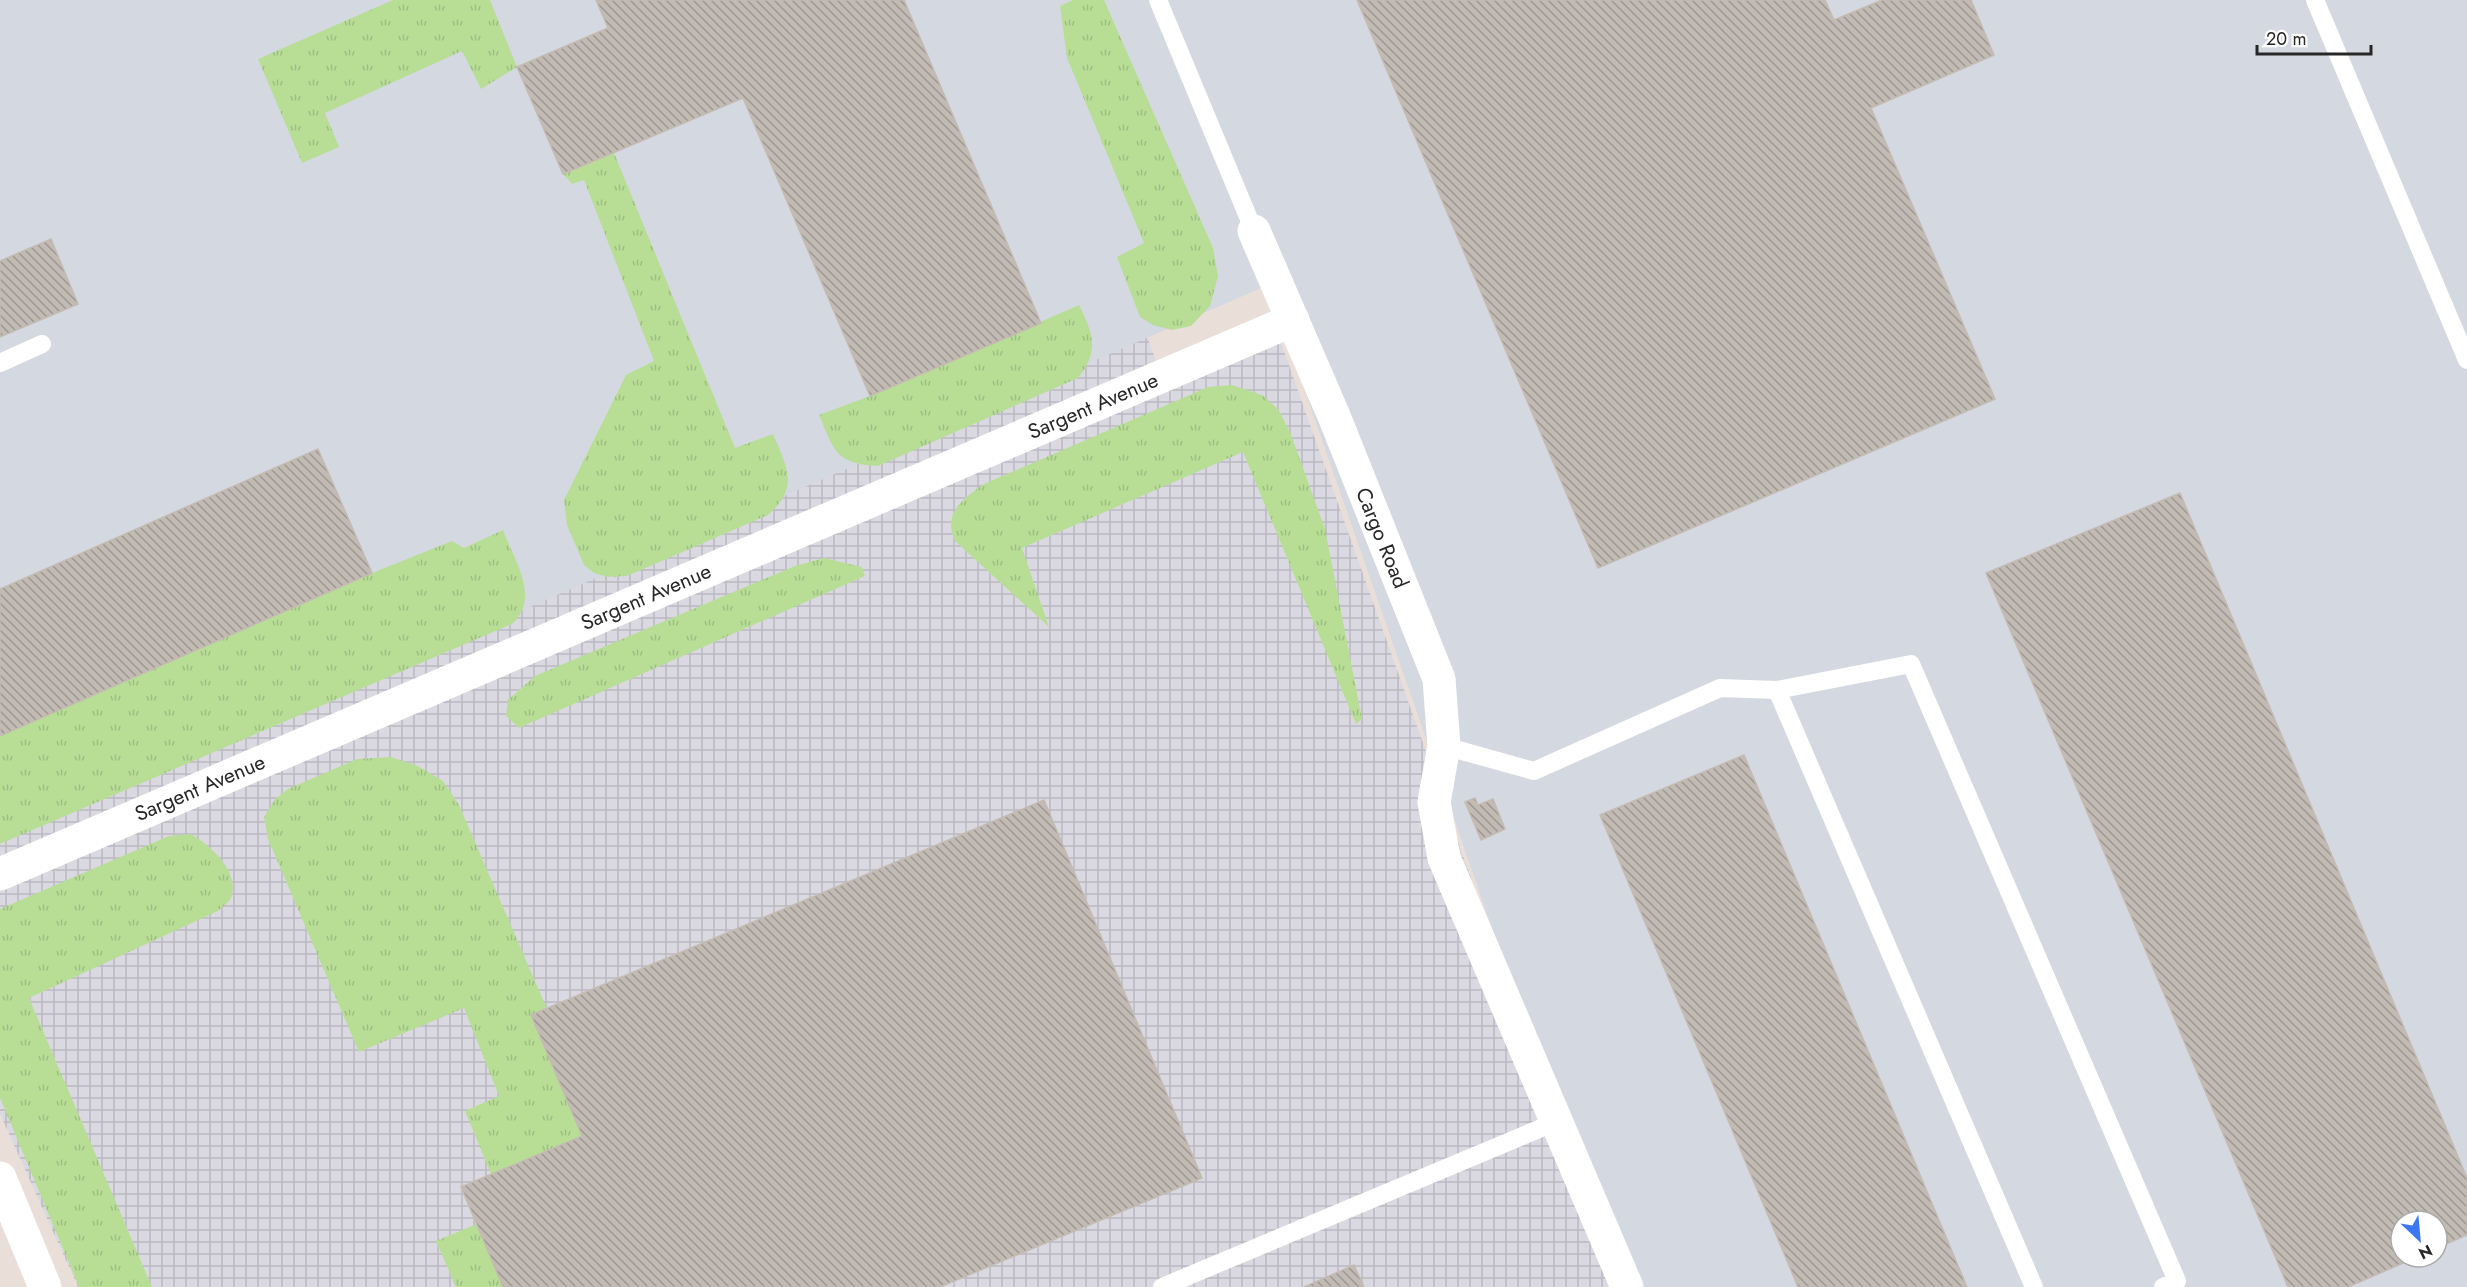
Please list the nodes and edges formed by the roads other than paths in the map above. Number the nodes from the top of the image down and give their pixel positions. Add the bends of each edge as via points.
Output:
1 (1158, 0) edge
2 (2315, 0) edge
3 (1254, 231) joint
4 (1293, 320) junction
5 (42, 344) dead end
6 (2467, 360) edge
7 (0, 363) edge
8 (1777, 690) junction
9 (1444, 746) junction
10 (0, 874) edge
11 (1558, 1121) junction
12 (0, 1179) edge
13 (45, 1287) edge
14 (1162, 1287) edge
15 (1627, 1287) edge
16 (2034, 1287) edge
17 (2163, 1287) edge

1 - 3 lane
2 - 6 lane
3 - 4 street, Cargo Road
4 - 9 street, Cargo Road via 1439,679
4 - 10 street, Sargent Avenue
5 - 7 lane
8 - 9 lane via 1719,688 1534,771
8 - 16 lane
8 - 17 lane via 1911,664 2177,1281
9 - 11 street, Cargo Road via 1434,802 1444,858
11 - 14 lane
11 - 15 street, Cargo Road
12 - 13 street

